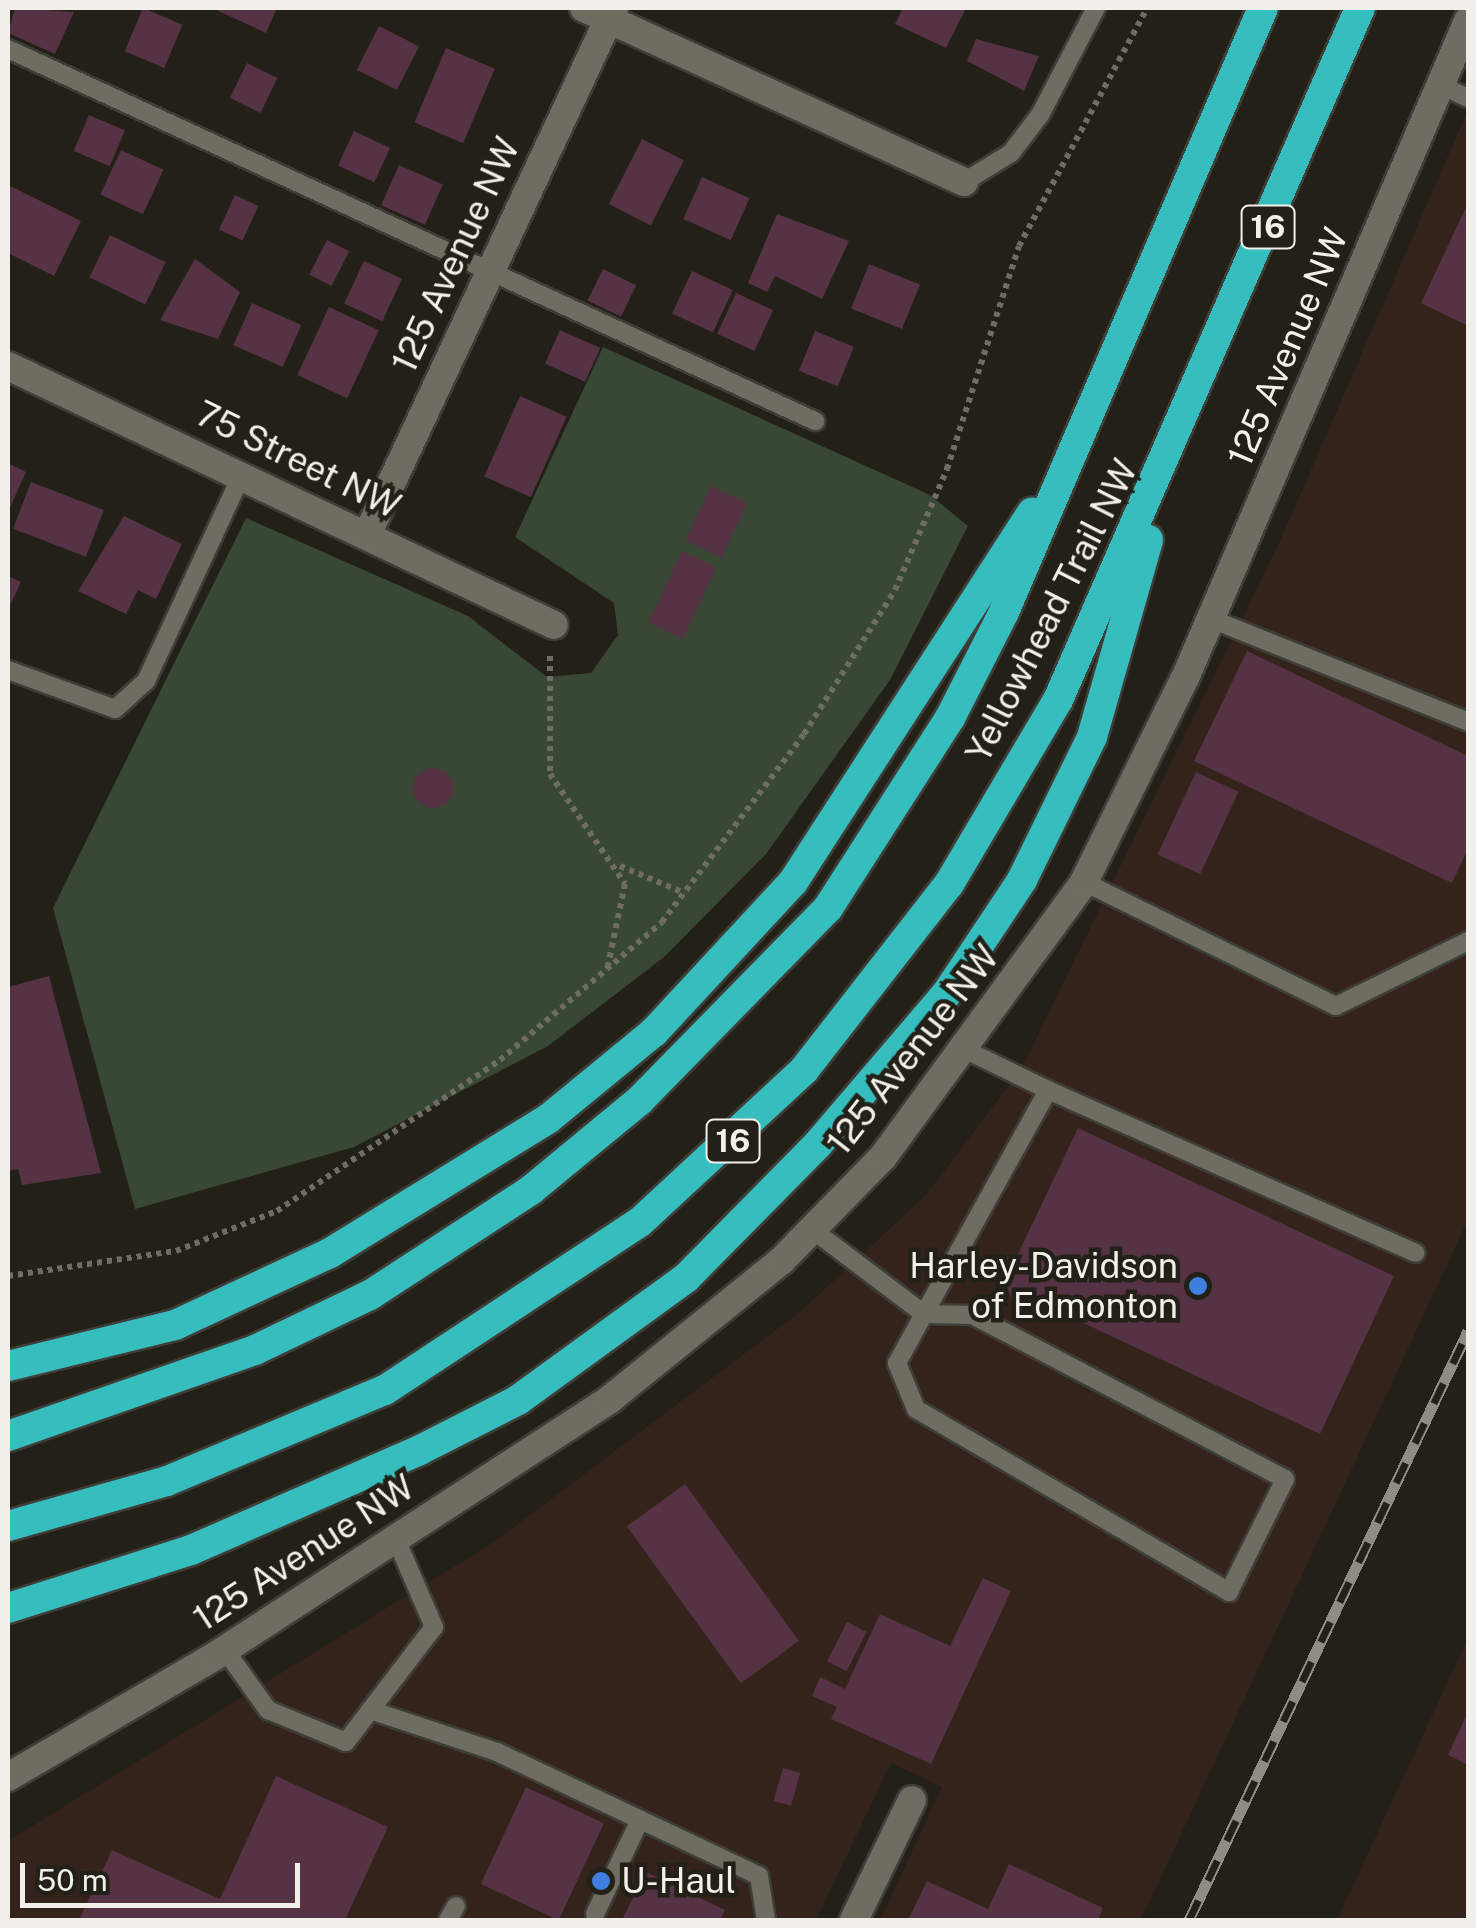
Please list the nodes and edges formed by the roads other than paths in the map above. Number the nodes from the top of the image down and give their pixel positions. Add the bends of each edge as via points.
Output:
1 (1096, 8) edge
2 (1263, 8) edge
3 (1360, 8) edge
4 (602, 11) edge
5 (1468, 21) edge
6 (8, 49) edge
7 (1440, 85) junction
8 (1468, 98) edge
9 (964, 182) joint
10 (487, 274) junction
11 (8, 366) edge
12 (1094, 412) junction
13 (815, 422) dead end
14 (1176, 446) junction
15 (242, 474) junction
16 (367, 535) junction
17 (1211, 619) junction
18 (554, 625) road end
19 (8, 670) edge
20 (1468, 722) edge
21 (1084, 882) junction
22 (1468, 942) edge
23 (968, 1051) junction
24 (1048, 1090) junction
25 (813, 1230) junction
26 (1416, 1252) dead end
27 (924, 1314) junction
28 (8, 1366) edge
29 (8, 1436) edge
30 (8, 1526) edge
31 (396, 1538) junction
32 (8, 1608) edge
33 (225, 1650) junction
34 (370, 1710) junction
35 (8, 1777) edge
36 (912, 1800) dead end
37 (640, 1820) junction
38 (595, 1914) dead end
39 (766, 1920) edge
40 (854, 1920) edge

1 - 9 lane via 1040,116 1010,153
2 - 12 highway, Yellowhead Trail NW
3 - 14 highway, Yellowhead Trail NW / 16
4 - 9 street
4 - 10 street, 125 Avenue NW
5 - 7 street, 125 Avenue NW
6 - 10 lane
7 - 8 lane
7 - 17 street, 125 Avenue NW
10 - 13 lane
10 - 16 street, 125 Avenue NW
11 - 15 street, 75 Street NW
12 - 28 highway via 793,882 654,1032 548,1119 330,1252 174,1325
12 - 29 highway, Yellowhead Trail NW via 995,630 896,810 828,908 678,1065 531,1190 370,1295 255,1350
14 - 30 highway, Yellowhead Trail NW / 16 via 1058,700 949,884 862,1001 717,1157 506,1318 386,1390 184,1475
14 - 32 highway via 1092,737 1022,880 947,993 686,1278 502,1408 191,1550
15 - 16 street, 75 Street NW
15 - 19 lane via 146,681 115,709 76,702
16 - 18 street, 75 Street NW
17 - 20 lane
17 - 21 street, 125 Avenue NW
21 - 22 lane via 1336,1006
21 - 23 street, 125 Avenue NW
23 - 24 lane
23 - 25 street, 125 Avenue NW
24 - 26 lane
24 - 27 lane
25 - 27 lane
25 - 31 street, 125 Avenue NW via 610,1399
27 - 27 lane via 897,1363 916,1409 1230,1592 1285,1479 972,1315
31 - 33 street, 125 Avenue NW
31 - 34 lane via 434,1627
33 - 34 lane via 268,1710 346,1742
33 - 35 street, 125 Avenue NW
34 - 37 lane via 497,1752
36 - 40 street
37 - 38 lane
37 - 39 lane via 760,1876

